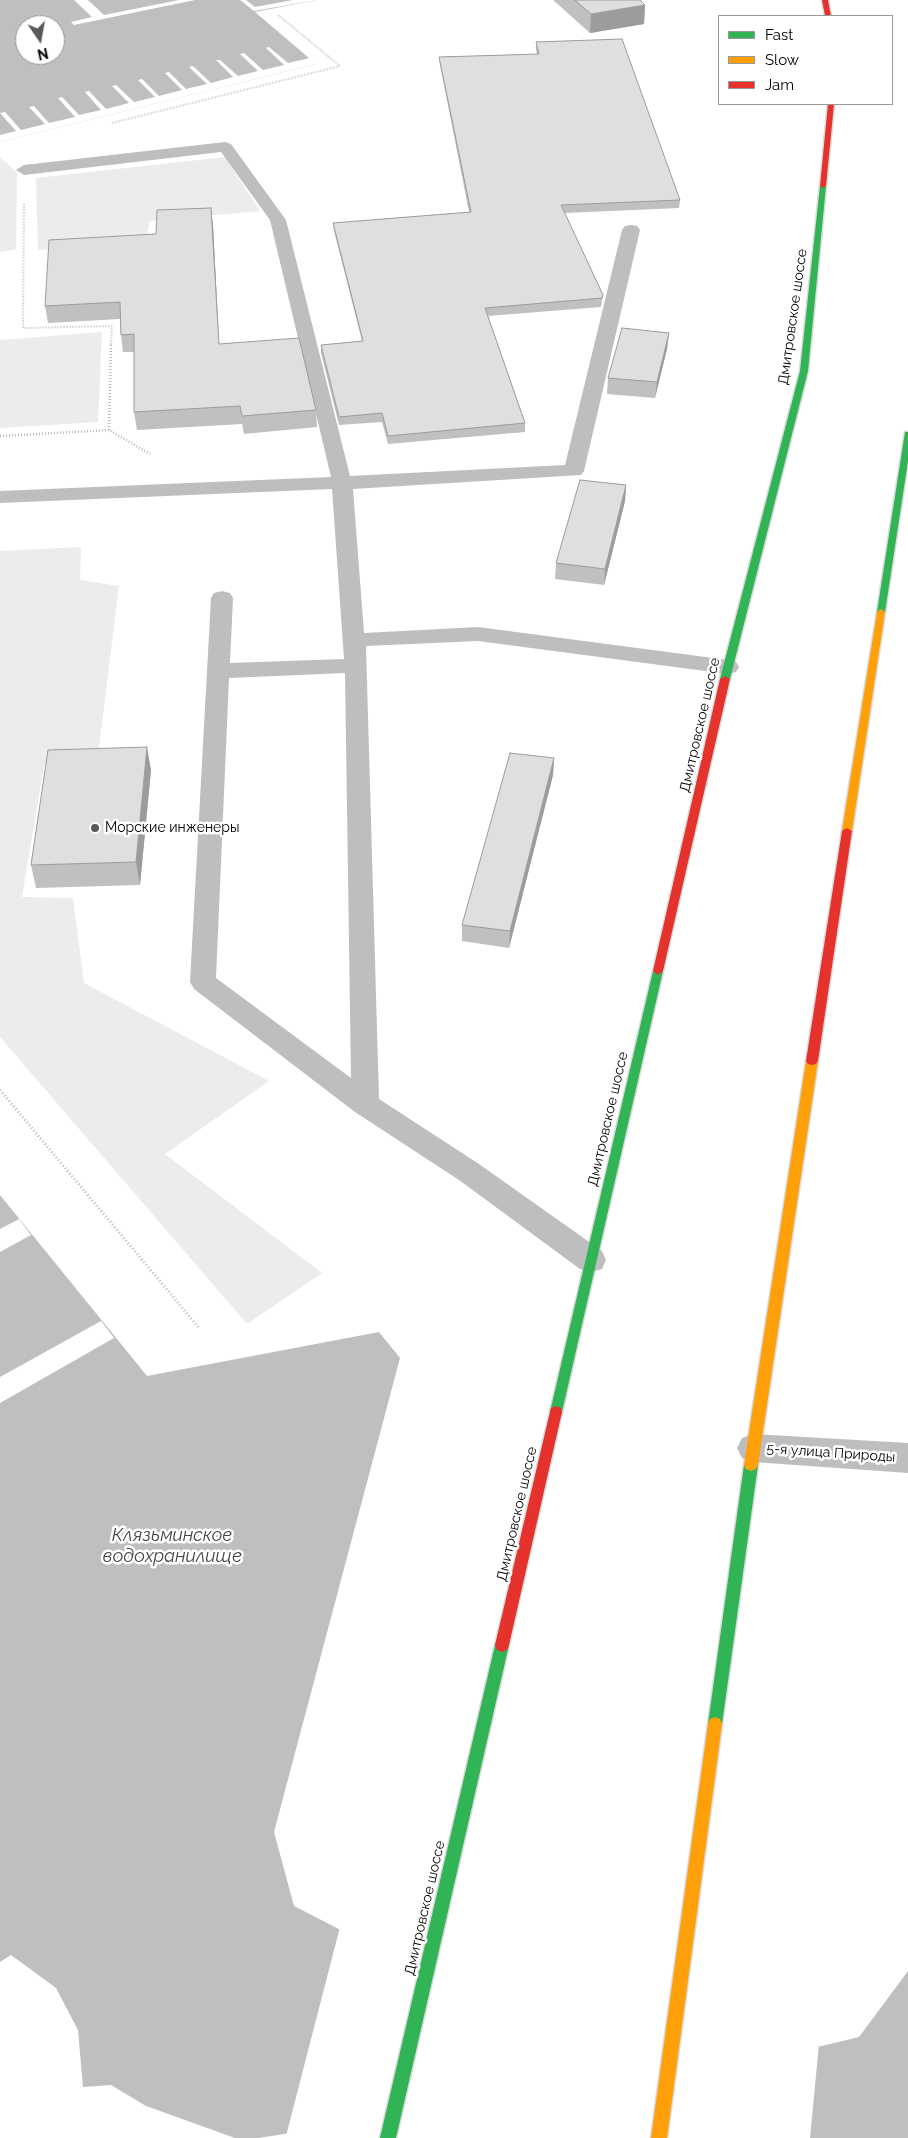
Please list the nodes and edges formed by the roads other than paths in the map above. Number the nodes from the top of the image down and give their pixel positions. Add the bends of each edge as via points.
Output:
1 (825, 0) edge
2 (828, 15) edge
3 (830, 105) edge
4 (24, 170) road end
5 (631, 230) dead end
6 (908, 434) edge
7 (342, 483) junction
8 (0, 497) edge
9 (222, 598) dead end
10 (354, 640) junction
11 (356, 666) junction
12 (728, 667) junction
13 (217, 671) junction
14 (365, 1104) junction
15 (591, 1260) junction
16 (753, 1448) junction
17 (908, 1458) edge
18 (388, 2138) edge
19 (659, 2138) edge

1 - 2 highway
3 - 12 highway, Дмитровское шоссе via 804,371
4 - 7 street via 225,147 278,220
5 - 7 street via 574,471
6 - 16 highway
7 - 8 street
7 - 10 street
9 - 13 street
10 - 11 street
10 - 12 street via 478,634
11 - 13 street
11 - 14 street
12 - 15 highway, Дмитровское шоссе
13 - 14 street via 202,982
14 - 15 street via 469,1172
15 - 18 highway, Дмитровское шоссе
16 - 17 street, 5-я улица Природы
16 - 19 highway

